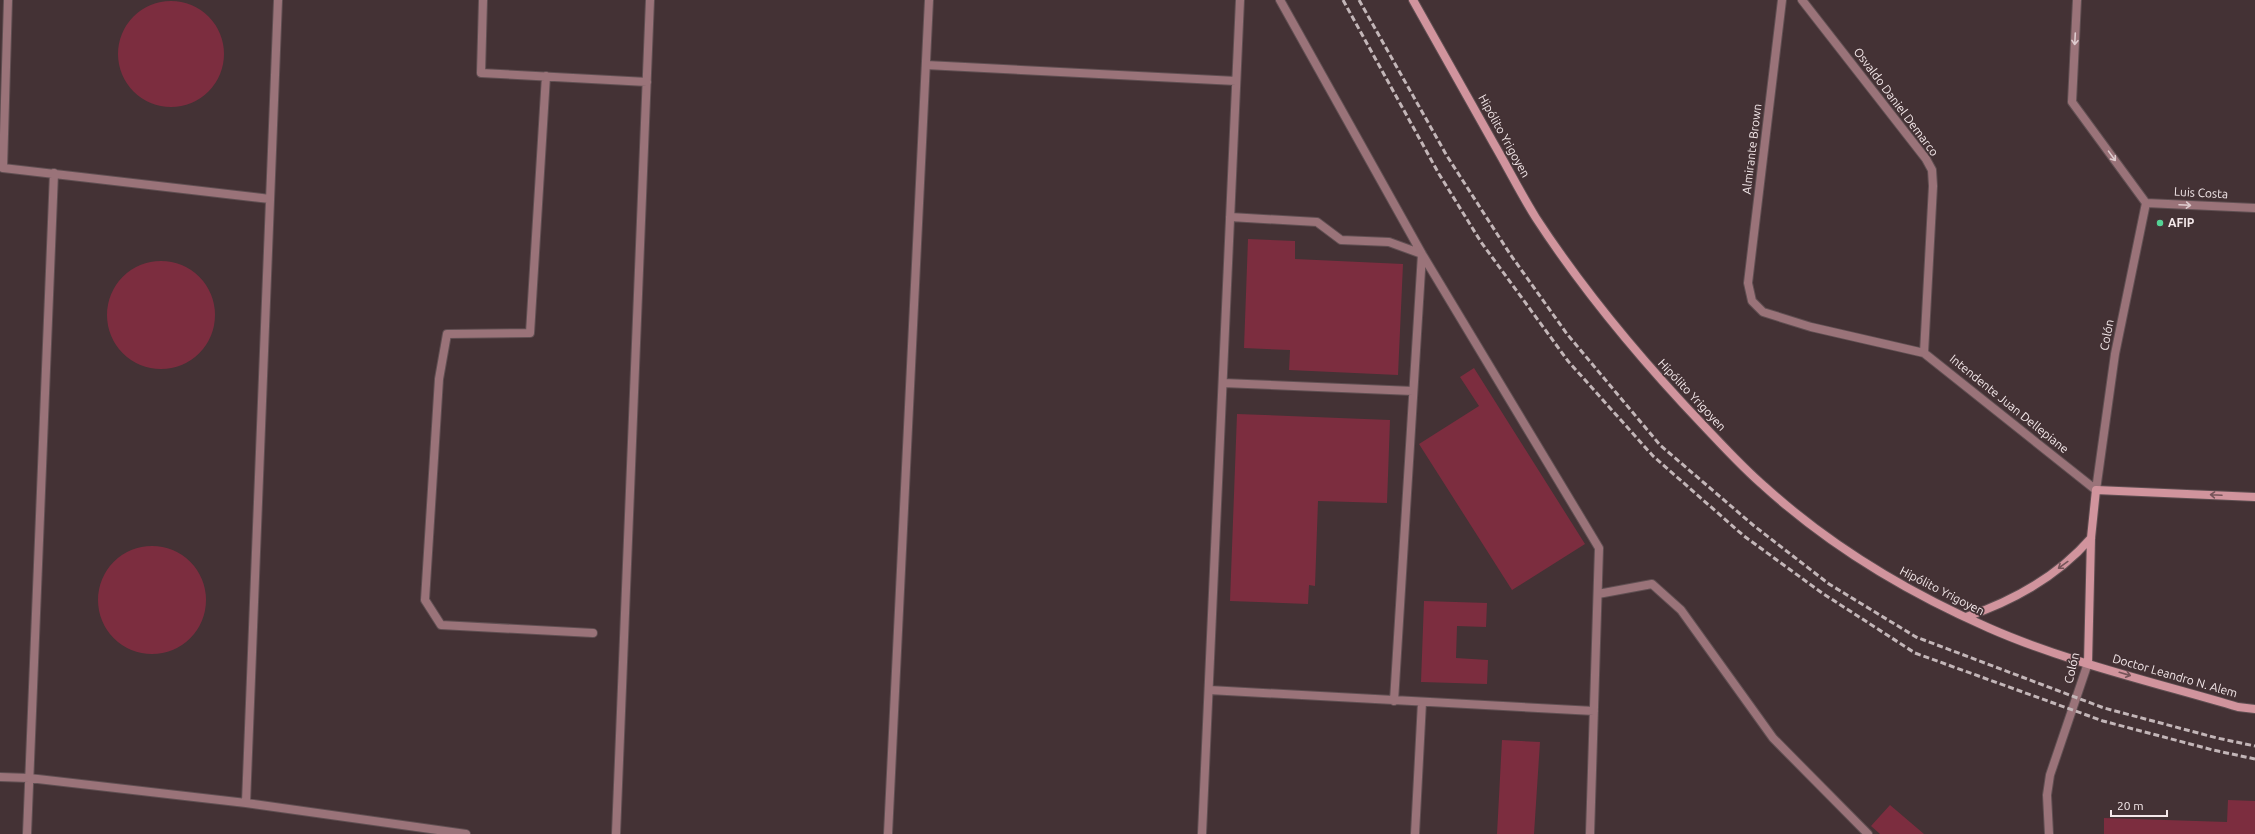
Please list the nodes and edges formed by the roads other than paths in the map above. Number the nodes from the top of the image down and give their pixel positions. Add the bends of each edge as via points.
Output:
1 (8, 0) edge
2 (278, 0) edge
3 (483, 0) edge
4 (650, 0) edge
5 (929, 0) edge
6 (1240, 0) edge
7 (1280, 0) edge
8 (1413, 0) edge
9 (1782, 0) edge
10 (1802, 0) edge
11 (2077, 0) edge
12 (926, 65) junction
13 (546, 76) junction
14 (1236, 81) junction
15 (647, 82) junction
16 (54, 173) junction
17 (270, 200) junction
18 (2146, 203) junction
19 (2255, 208) edge
20 (1230, 217) junction
21 (1422, 254) junction
22 (1752, 301) joint
23 (1924, 352) junction
24 (1223, 383) junction
25 (1413, 391) junction
26 (2096, 490) junction
27 (2255, 497) edge
28 (2091, 538) junction
29 (1598, 594) junction
30 (1966, 617) junction
31 (593, 633) dead end
32 (2088, 663) junction
33 (1209, 690) junction
34 (1394, 701) junction
35 (1422, 702) junction
36 (2255, 709) edge
37 (1594, 711) junction
38 (0, 777) edge
39 (29, 778) junction
40 (246, 804) junction
41 (27, 834) edge
42 (466, 834) edge
43 (616, 834) edge
44 (888, 834) edge
45 (1202, 834) edge
46 (1415, 834) edge
47 (1590, 834) edge
48 (1868, 834) edge
49 (2049, 834) edge

1 - 16 street via 3,168
2 - 17 street
3 - 13 street via 481,73
4 - 15 street
5 - 12 street
6 - 14 street
7 - 21 street
8 - 30 street, Hipólito Yrigoyen via 1534,214 1591,296 1662,382 1764,486 1818,530 1875,569
9 - 22 street, Almirante Brown via 1748,283
10 - 23 street, Osvaldo Daniel Demarco via 1932,170
11 -> 18 street via 2072,102
12 - 14 street
12 - 44 street
13 - 15 street
13 - 31 street via 530,332 447,334 439,379 425,600 441,624
14 - 20 street
15 - 43 street
16 - 17 street
16 - 39 street
17 - 40 street
18 -> 19 street, Luis Costa
18 - 26 street, Colón via 2115,354
20 - 21 street via 1317,222 1341,240 1388,242
20 - 24 street
21 - 25 street
21 - 29 street via 1599,548
22 - 23 street, Intendente Juan Dellepiane via 1763,312 1811,328
23 - 26 street, Intendente Juan Dellepiane
24 - 25 street
24 - 33 street
25 - 34 street
27 -> 26 street
26 - 28 street, Colón
28 -> 30 street via 2075,557 2041,582 1997,607
28 - 32 street, Colón
29 - 37 street
29 - 48 street via 1652,584 1681,610 1773,738
30 - 32 street, Hipólito Yrigoyen via 2034,646
32 -> 36 street, Doctor Leandro N. Alem via 2238,707
32 - 49 street, Colón via 2050,774 2047,795
33 - 34 street
33 - 45 street
34 - 35 street
35 - 37 street
35 - 46 street
37 - 47 street
38 - 39 street
39 - 40 street
39 - 41 street
40 - 42 street

